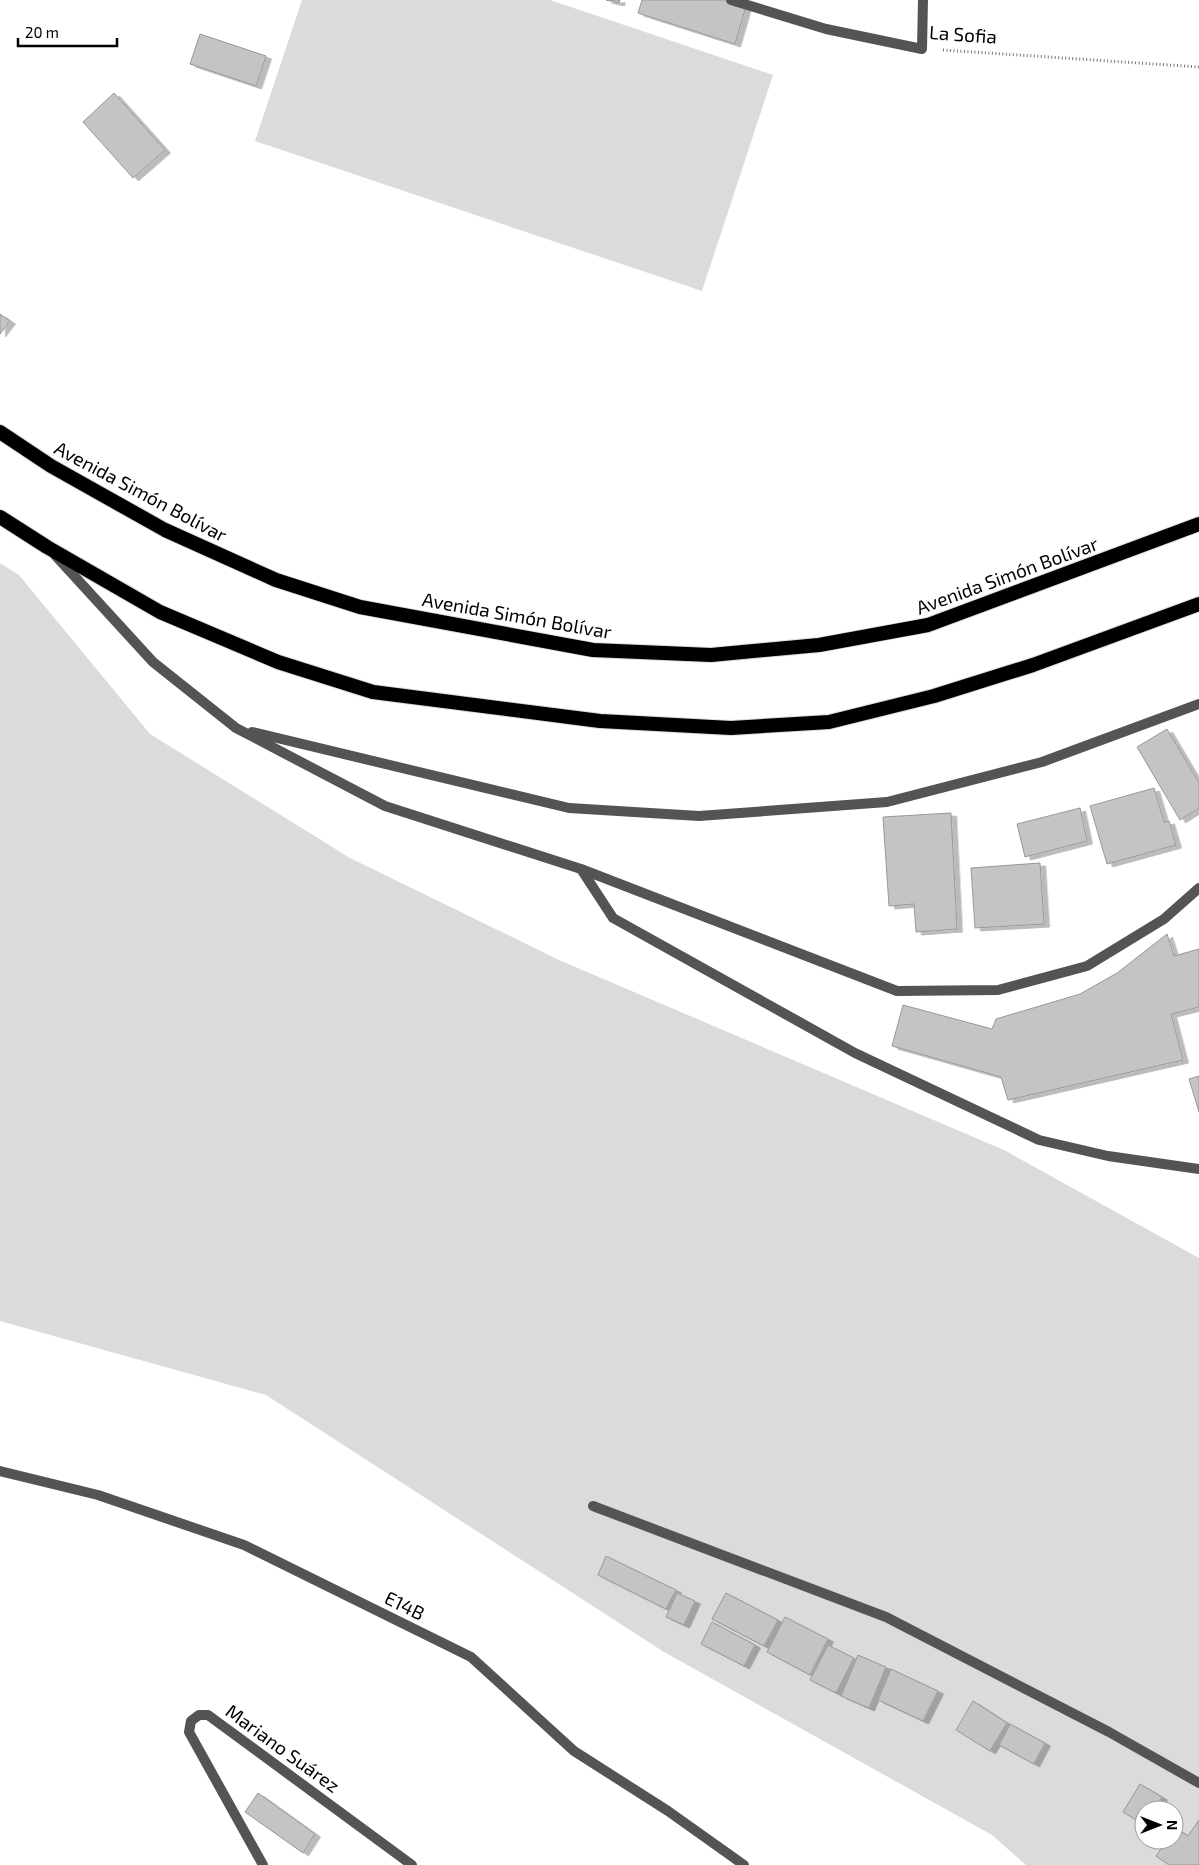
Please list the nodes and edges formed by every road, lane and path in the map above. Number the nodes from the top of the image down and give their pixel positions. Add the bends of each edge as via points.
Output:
1 (731, 0) edge
2 (923, 0) edge
3 (922, 48) junction
4 (1199, 68) edge
5 (0, 432) edge
6 (0, 517) edge
7 (1199, 524) edge
8 (47, 547) junction
9 (1199, 604) edge
10 (1199, 704) edge
11 (236, 728) junction
12 (581, 869) junction
13 (1199, 888) edge
14 (1199, 1169) edge
15 (0, 1472) edge
16 (593, 1506) dead end
17 (1199, 1783) edge
18 (263, 1865) edge
19 (412, 1865) edge
20 (744, 1865) edge

1 - 3 street, La Sofia via 826,29
2 - 3 street
3 - 4 path, La Sofia
5 - 7 highway, Avenida Simón Bolívar via 51,466 165,530 276,580 360,607 593,650 711,655 819,645 928,626
6 - 8 highway
8 - 9 highway via 160,612 278,662 373,692 600,720 731,728 829,722 934,696 1033,665
8 - 11 street via 153,662
10 - 11 street via 1042,762 887,802 699,816 569,808
11 - 12 street via 385,806
12 - 13 street via 897,991 998,990 1087,966 1164,919
12 - 14 street via 613,918 855,1053 1039,1140 1108,1156
15 - 20 street, E14B via 98,1495 244,1545 471,1657 574,1751 668,1811
16 - 17 street via 886,1617 1109,1732
18 - 19 street, Mariano Suárez via 189,1732 191,1720 199,1715 208,1715

